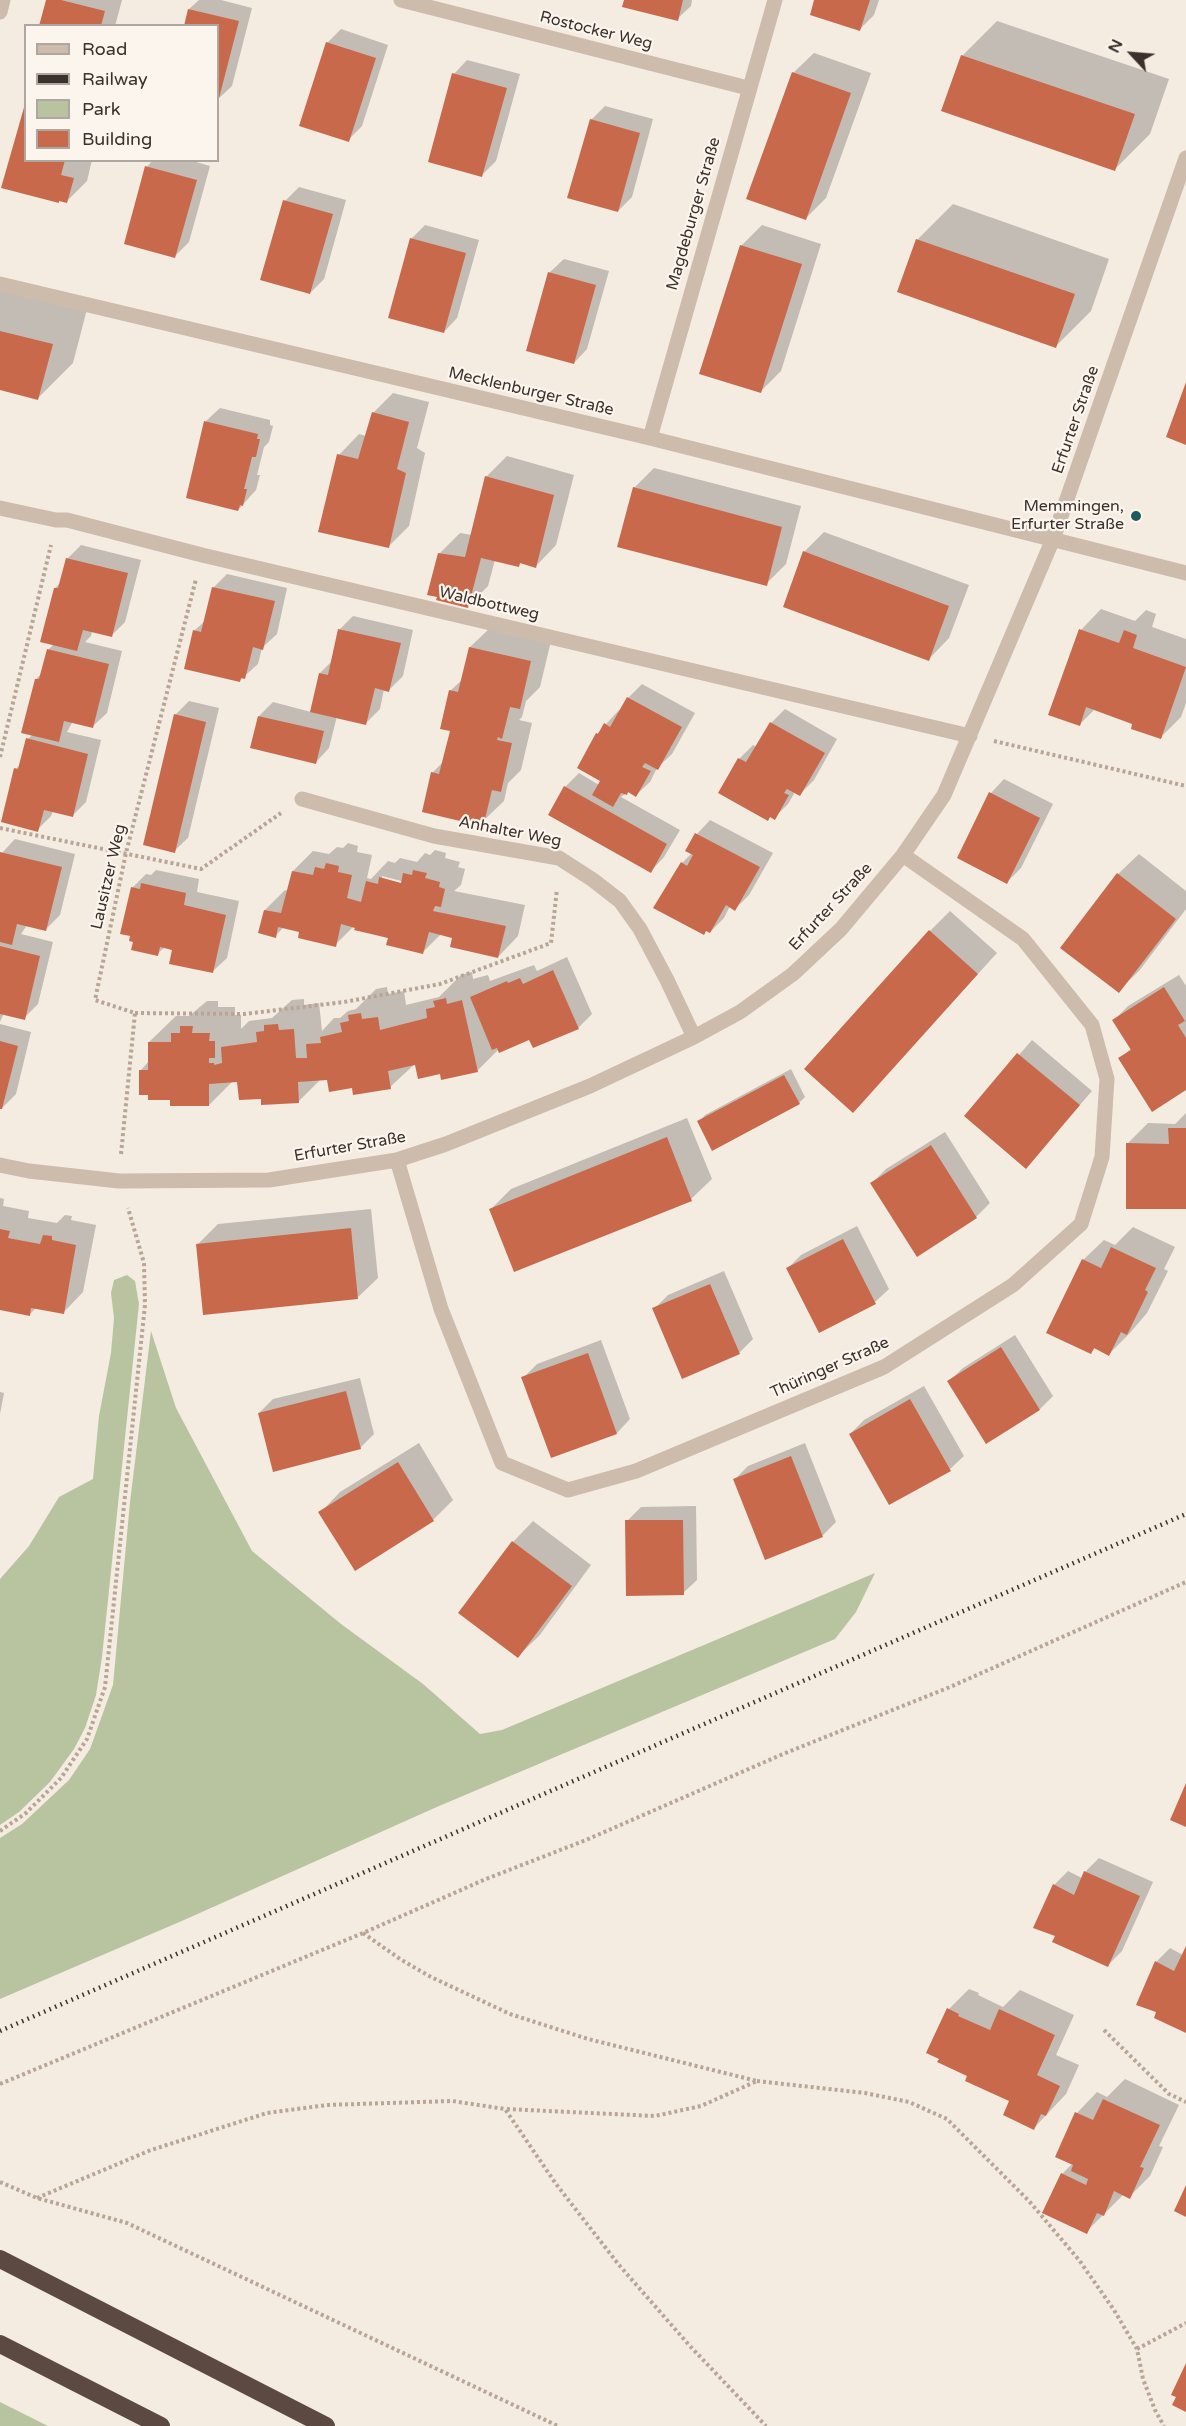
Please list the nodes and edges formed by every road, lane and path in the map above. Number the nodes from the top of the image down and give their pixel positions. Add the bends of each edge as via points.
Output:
1 (3, 0) edge
2 (401, 0) edge
3 (775, 0) edge
4 (0, 12) edge
5 (748, 88) junction
6 (1186, 158) edge
7 (0, 284) edge
8 (650, 438) junction
9 (0, 508) edge
10 (56, 520) junction
11 (1053, 539) junction
12 (202, 555) junction
13 (1186, 573) edge
14 (970, 736) junction
15 (0, 757) edge
16 (1186, 786) edge
17 (302, 799) joint
18 (0, 828) edge
19 (126, 854) junction
20 (903, 855) junction
21 (560, 858) junction
22 (135, 1013) junction
23 (694, 1037) junction
24 (397, 1160) junction
25 (0, 1165) edge
26 (119, 1181) junction
27 (1186, 1582) edge
28 (0, 1831) edge
29 (363, 1933) junction
30 (1104, 2030) dead end
31 (757, 2080) junction
32 (0, 2084) edge
33 (1186, 2102) edge
34 (505, 2109) junction
35 (0, 2182) edge
36 (37, 2198) junction
37 (0, 2259) edge
38 (1186, 2323) edge
39 (0, 2344) edge
40 (1137, 2349) junction
41 (161, 2426) edge
42 (326, 2426) edge
43 (558, 2426) edge
44 (766, 2426) edge
45 (1164, 2426) edge

1 - 4 street
2 - 5 street, Rostocker Weg
3 - 5 street, Magdeburger Straße
5 - 8 street, Magdeburger Straße
6 - 11 street, Erfurter Straße
7 - 8 street, Mecklenburger Straße
8 - 11 street, Mecklenburger Straße
9 - 10 street, Waldbottweg
10 - 12 street, Waldbottweg
10 - 15 path
11 - 13 street, Mecklenburger Straße
11 - 14 street, Erfurter Straße
12 - 14 street, Waldbottweg
12 - 19 path, Lausitzer Weg
14 - 16 path
14 - 20 street, Erfurter Straße via 944,795
17 - 19 path via 201,869
17 - 21 street, Anhalter Weg via 434,836
18 - 19 path
19 - 22 path, Lausitzer Weg via 95,1000
20 - 23 street, Erfurter Straße via 841,929 793,974 740,1012
20 - 24 street, Thüringer Straße via 1023,939 1092,1025 1107,1079 1102,1157 1081,1224 1013,1285 884,1367 636,1471 568,1490 502,1463 441,1309
21 - 22 path via 551,943 451,980 344,1002 244,1014
21 - 23 street, Anhalter Weg via 620,901 651,950
22 - 26 path
23 - 24 street, Erfurter Straße via 590,1086
24 - 26 street, Erfurter Straße via 269,1180
25 - 26 street, Erfurter Straße
26 - 28 path via 144,1263 145,1305 105,1687 87,1739 61,1778 26,1813
27 - 29 path via 950,1687
29 - 31 path via 431,1977 510,2014 588,2039
29 - 32 path
30 - 33 path via 1169,2094
31 - 34 path via 701,2106 655,2116
31 - 40 path via 909,2102 947,2119 1029,2200 1079,2260
34 - 36 path via 452,2101 327,2105 267,2114 152,2150
34 - 44 path via 556,2184 619,2265
35 - 36 path
36 - 43 path via 127,2223
37 - 42 highway
38 - 40 path
39 - 41 highway
40 - 45 path via 1143,2379

